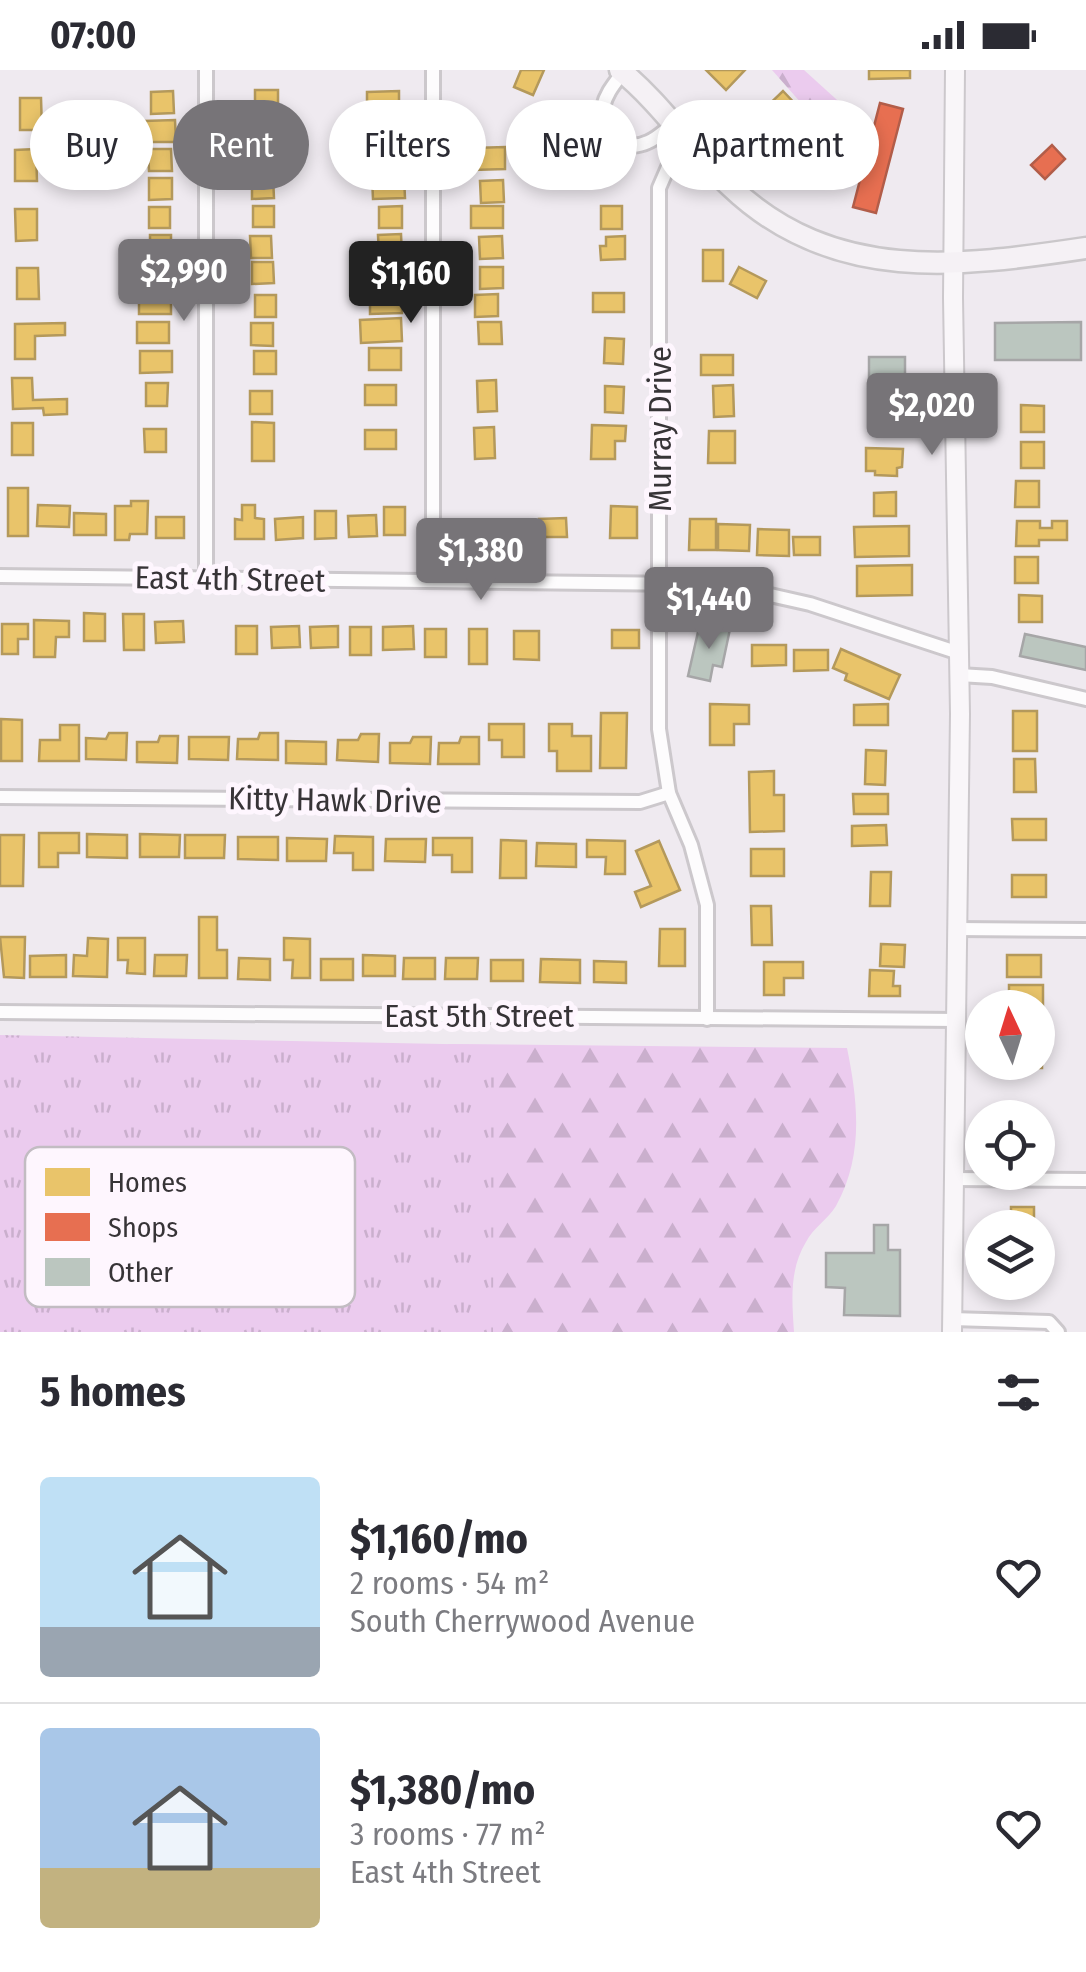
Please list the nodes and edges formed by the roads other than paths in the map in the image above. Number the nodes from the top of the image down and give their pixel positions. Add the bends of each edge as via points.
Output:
1 (206, 70) edge
2 (433, 70) edge
3 (955, 70) edge
4 (621, 71) edge
5 (657, 106) edge
6 (657, 136) edge
7 (660, 190) edge
8 (733, 190) edge
9 (1086, 248) edge
10 (954, 263) junction
11 (0, 576) edge
12 (206, 578) junction
13 (432, 581) junction
14 (662, 583) junction
15 (958, 653) junction
16 (959, 676) junction
17 (1086, 700) edge
18 (669, 793) junction
19 (0, 797) edge
20 (957, 929) junction
21 (1086, 930) edge
22 (0, 1012) edge
23 (707, 1019) junction
24 (957, 1020) junction
25 (952, 1179) junction
26 (1086, 1180) edge
27 (952, 1326) edge
28 (1058, 1332) edge

1 - 12 street
2 - 13 street
3 - 10 main road
4 - 5 main road
4 - 6 street via 603,106 606,131 633,146
7 - 14 street, Murray Drive
8 - 10 main road via 798,234 846,253
9 - 10 main road
10 - 15 main road
11 - 12 street, East 4th Street
12 - 13 street, East 4th Street
13 - 14 street, East 4th Street
14 - 15 street, East 4th Street via 766,593
14 - 18 street, Murray Drive via 660,729
15 - 16 main road
16 - 17 street via 992,677
16 - 20 main road
18 - 19 street, Kitty Hawk Drive via 640,802
18 - 23 street, Murray Drive via 707,905
20 - 21 street
20 - 24 main road
22 - 23 street, East 5th Street
23 - 24 street, East 5th Street
24 - 25 main road
25 - 26 street
25 - 27 main road
27 - 28 street via 1050,1322

